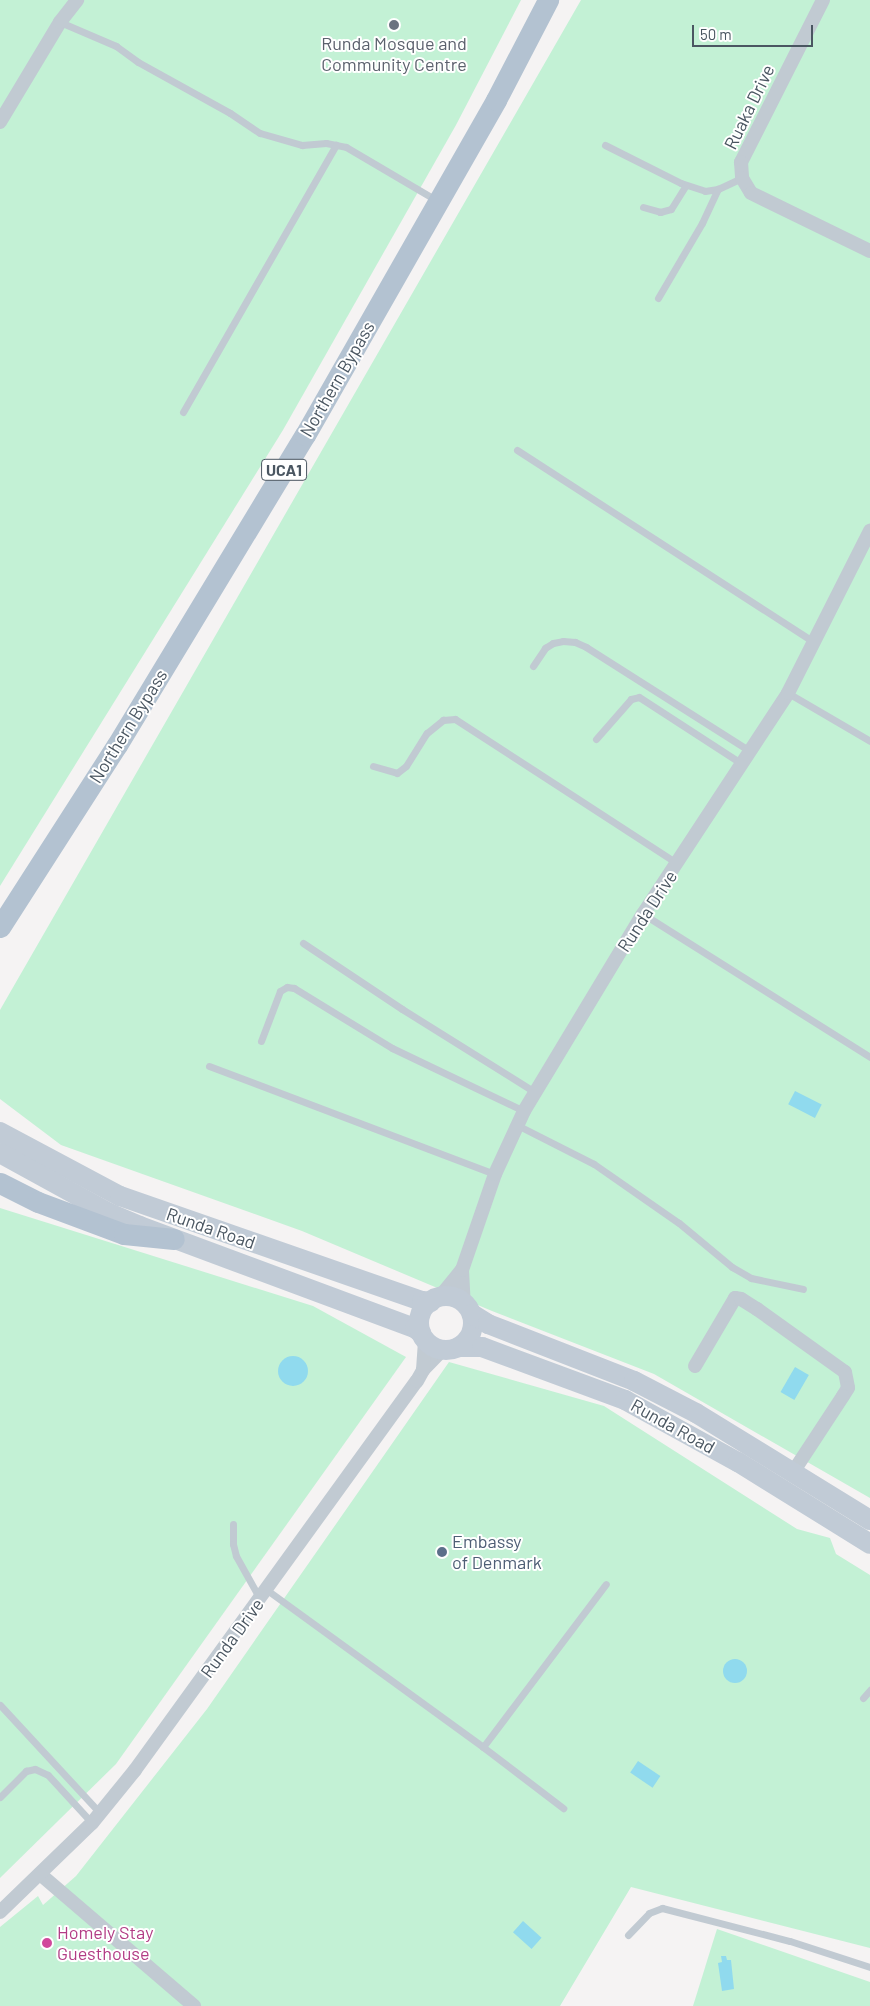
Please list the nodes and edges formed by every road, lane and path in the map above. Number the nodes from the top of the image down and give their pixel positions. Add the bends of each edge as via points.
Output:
1 (77, 0) edge
2 (548, 0) edge
3 (823, 0) edge
4 (60, 22) junction
5 (0, 122) edge
6 (336, 145) junction
7 (606, 145) dead end
8 (742, 178) junction
9 (686, 185) junction
10 (718, 189) junction
11 (438, 202) junction
12 (643, 207) dead end
13 (870, 251) edge
14 (658, 298) dead end
15 (183, 412) dead end
16 (517, 450) dead end
17 (870, 531) edge
18 (814, 642) junction
19 (534, 666) dead end
20 (788, 692) junction
21 (596, 739) dead end
22 (870, 741) edge
23 (751, 751) junction
24 (742, 764) junction
25 (373, 766) dead end
26 (677, 863) junction
27 (643, 914) junction
28 (0, 927) edge
29 (303, 943) dead end
30 (261, 1041) dead end
31 (870, 1057) edge
32 (209, 1066) dead end
33 (535, 1092) junction
34 (524, 1110) junction
35 (517, 1125) junction
36 (0, 1132) edge
37 (0, 1153) edge
38 (495, 1174) junction
39 (0, 1183) edge
40 (174, 1239) junction
41 (462, 1270) junction
42 (803, 1289) dead end
43 (435, 1300) junction
44 (468, 1309) junction
45 (423, 1336) junction
46 (451, 1348) junction
47 (695, 1366) dead end
48 (423, 1370) junction
49 (793, 1472) junction
50 (870, 1520) edge
51 (233, 1524) dead end
52 (870, 1544) edge
53 (606, 1584) dead end
54 (264, 1594) junction
55 (870, 1690) edge
56 (863, 1698) dead end
57 (0, 1706) edge
58 (483, 1748) junction
59 (0, 1797) edge
60 (563, 1808) dead end
61 (96, 1818) junction
62 (40, 1874) junction
63 (0, 1912) edge
64 (628, 1935) dead end
65 (870, 1967) edge
66 (194, 2006) edge

1 - 4 street
2 - 11 main road, Northern Bypass / UCA1
3 - 8 street, Ruaka Drive via 741,162
4 - 5 street
4 - 6 lane via 116,46 260,133 302,145
6 - 11 lane via 346,147
6 - 15 lane
7 - 9 lane
8 - 10 lane
8 - 13 street, Ruaka Drive via 751,193
9 - 10 lane via 704,191
9 - 12 lane via 671,210 660,212
10 - 14 lane via 702,224
11 - 28 main road, Northern Bypass / UCA1 via 305,435 117,745
16 - 18 lane
17 - 18 street, Runda Drive
18 - 20 street, Runda Drive
19 - 23 lane via 553,643 575,642
20 - 22 lane
20 - 23 street, Runda Drive
21 - 24 lane via 631,699 639,697
23 - 24 street, Runda Drive
24 - 26 street, Runda Drive
25 - 26 lane via 397,773 406,766 427,733 443,720 455,719
26 - 27 street, Runda Drive
27 - 31 lane
27 - 33 street, Runda Drive
29 - 33 lane
30 - 34 lane via 280,991 287,986 392,1048
32 - 38 lane
33 - 34 street, Runda Drive
34 - 35 street, Runda Drive
35 - 38 street, Runda Drive
35 - 42 lane via 594,1164 751,1278
36 - 43 street, Runda Road via 120,1196 422,1301
37 - 40 street, Runda Road via 109,1213
38 - 41 street, Runda Drive
39 - 40 main road via 38,1202 124,1234
40 - 45 street, Runda Road via 415,1328
41 - 43 street, Runda Drive
41 - 44 street
43 - 44 street via 456,1298
43 - 45 street, Runda Drive via 420,1317
44 - 46 street via 474,1321 470,1336
44 - 49 street, Runda Road via 488,1324 634,1381 696,1413
45 - 46 street via 430,1345
45 - 48 street, Runda Drive
46 - 48 street
46 - 52 street, Runda Road via 482,1347 625,1400 738,1462
47 - 49 street via 735,1298 757,1309 846,1372 848,1388
48 - 54 street, Runda Drive
49 - 50 street, Runda Road
51 - 54 lane via 232,1544 236,1556
53 - 58 lane
54 - 58 lane
54 - 61 street, Runda Drive
55 - 56 lane
57 - 61 lane
58 - 60 lane
59 - 61 lane via 26,1771 35,1769 48,1776
61 - 62 street, Runda Drive
62 - 63 street, Runda Drive
62 - 66 street
64 - 65 lane via 649,1913 662,1908 790,1941

